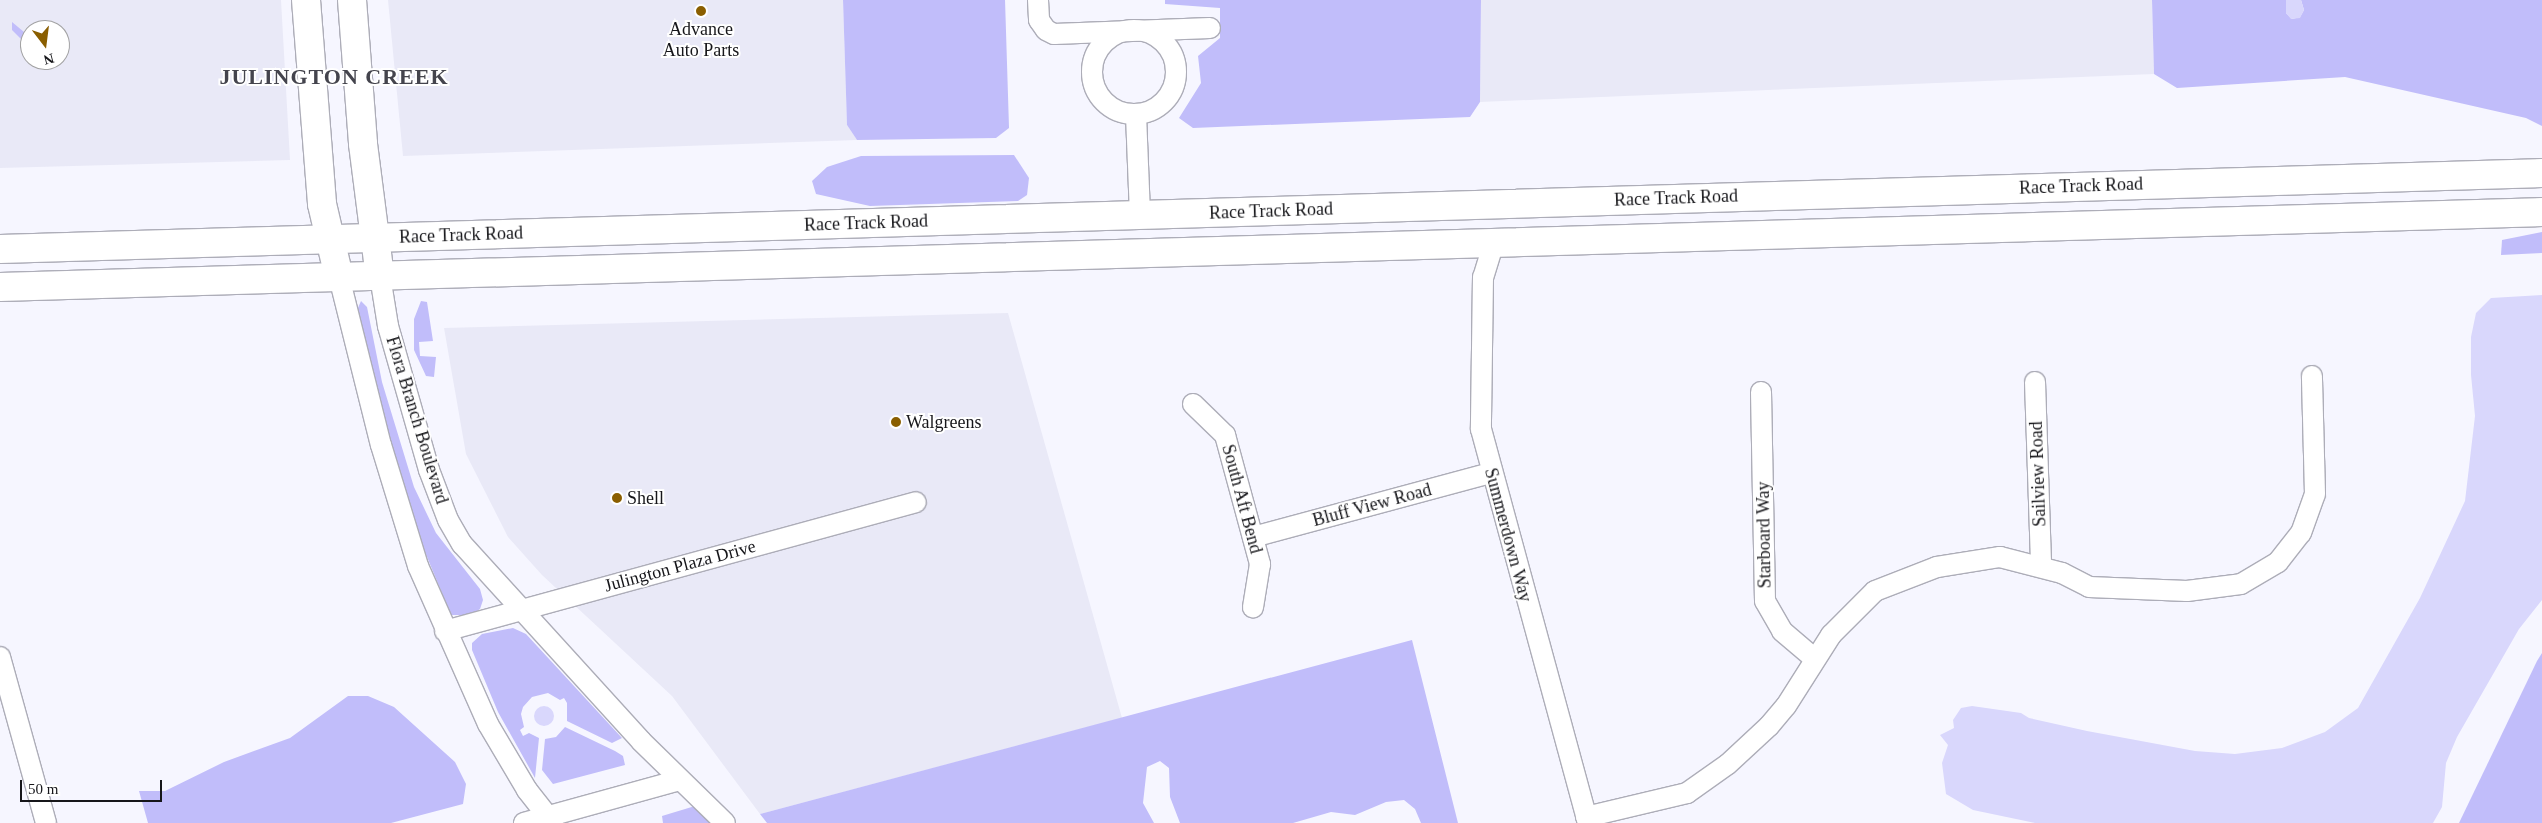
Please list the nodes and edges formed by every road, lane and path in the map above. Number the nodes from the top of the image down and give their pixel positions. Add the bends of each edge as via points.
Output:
1 (306, 0) edge
2 (352, 0) edge
3 (1038, 0) edge
4 (1210, 28) dead end
5 (1133, 30) junction
6 (1136, 115) junction
7 (2542, 172) edge
8 (2001, 189) junction
9 (2542, 212) edge
10 (1140, 215) junction
11 (2002, 228) junction
12 (374, 237) junction
13 (329, 239) junction
14 (1494, 242) junction
15 (0, 249) edge
16 (1142, 253) junction
17 (338, 276) junction
18 (380, 276) junction
19 (0, 287) edge
20 (2312, 376) dead end
21 (2035, 382) dead end
22 (1761, 392) dead end
23 (1193, 404) dead end
24 (1491, 473) junction
25 (916, 502) dead end
26 (1253, 538) junction
27 (2040, 566) junction
28 (1252, 607) dead end
29 (520, 609) junction
30 (445, 631) junction
31 (0, 657) edge
32 (1815, 660) junction
33 (5, 697) edge
34 (680, 780) junction
35 (551, 820) edge
36 (1587, 820) edge
37 (46, 823) edge
38 (524, 823) edge
39 (725, 823) edge

1 - 13 main road via 322,204
2 - 12 main road, Flora Branch Boulevard
3 - 5 street via 1039,20 1046,30 1054,34
4 - 5 street
5 - 6 street via 1153,34 1163,40 1172,54 1176,73 1172,91 1162,104
5 - 6 street via 1102,43 1092,66 1095,84 1105,102 1121,113
6 - 10 street
7 - 8 main road, Race Track Road
8 - 10 main road, Race Track Road
8 - 11 main road
9 - 11 main road
10 - 12 main road, Race Track Road
10 - 16 main road
11 - 14 main road
12 - 13 main road, Race Track Road
12 - 18 main road, Flora Branch Boulevard
13 - 15 main road, Race Track Road
13 - 17 main road
14 - 16 main road
14 - 24 street, Summerdown Way via 1483,277 1481,430
16 - 18 main road
17 - 18 main road
17 - 19 main road
17 - 30 street via 392,481 418,566
18 - 29 street, Flora Branch Boulevard via 388,326 429,470 448,520 462,544
20 - 27 street via 2315,494 2301,533 2278,562 2242,584 2187,591 2088,587
21 - 27 street, Sailview Road
22 - 32 street, Starboard Way via 1765,601 1782,631
23 - 26 street, South Aft Bend via 1225,435
24 - 26 street, Bluff View Road
24 - 36 street, Summerdown Way
25 - 29 street, Julington Plaza Drive
26 - 28 street, South Aft Bend via 1260,564
27 - 32 street via 2000,557 1946,565 1875,591 1831,635
29 - 30 street, Julington Plaza Drive
29 - 34 street, Flora Branch Boulevard
30 - 35 street via 488,724 527,790
31 - 33 street
32 - 36 street via 1769,726 1728,764 1687,793
33 - 37 street
34 - 35 street
34 - 39 street, Flora Branch Boulevard
35 - 38 street

